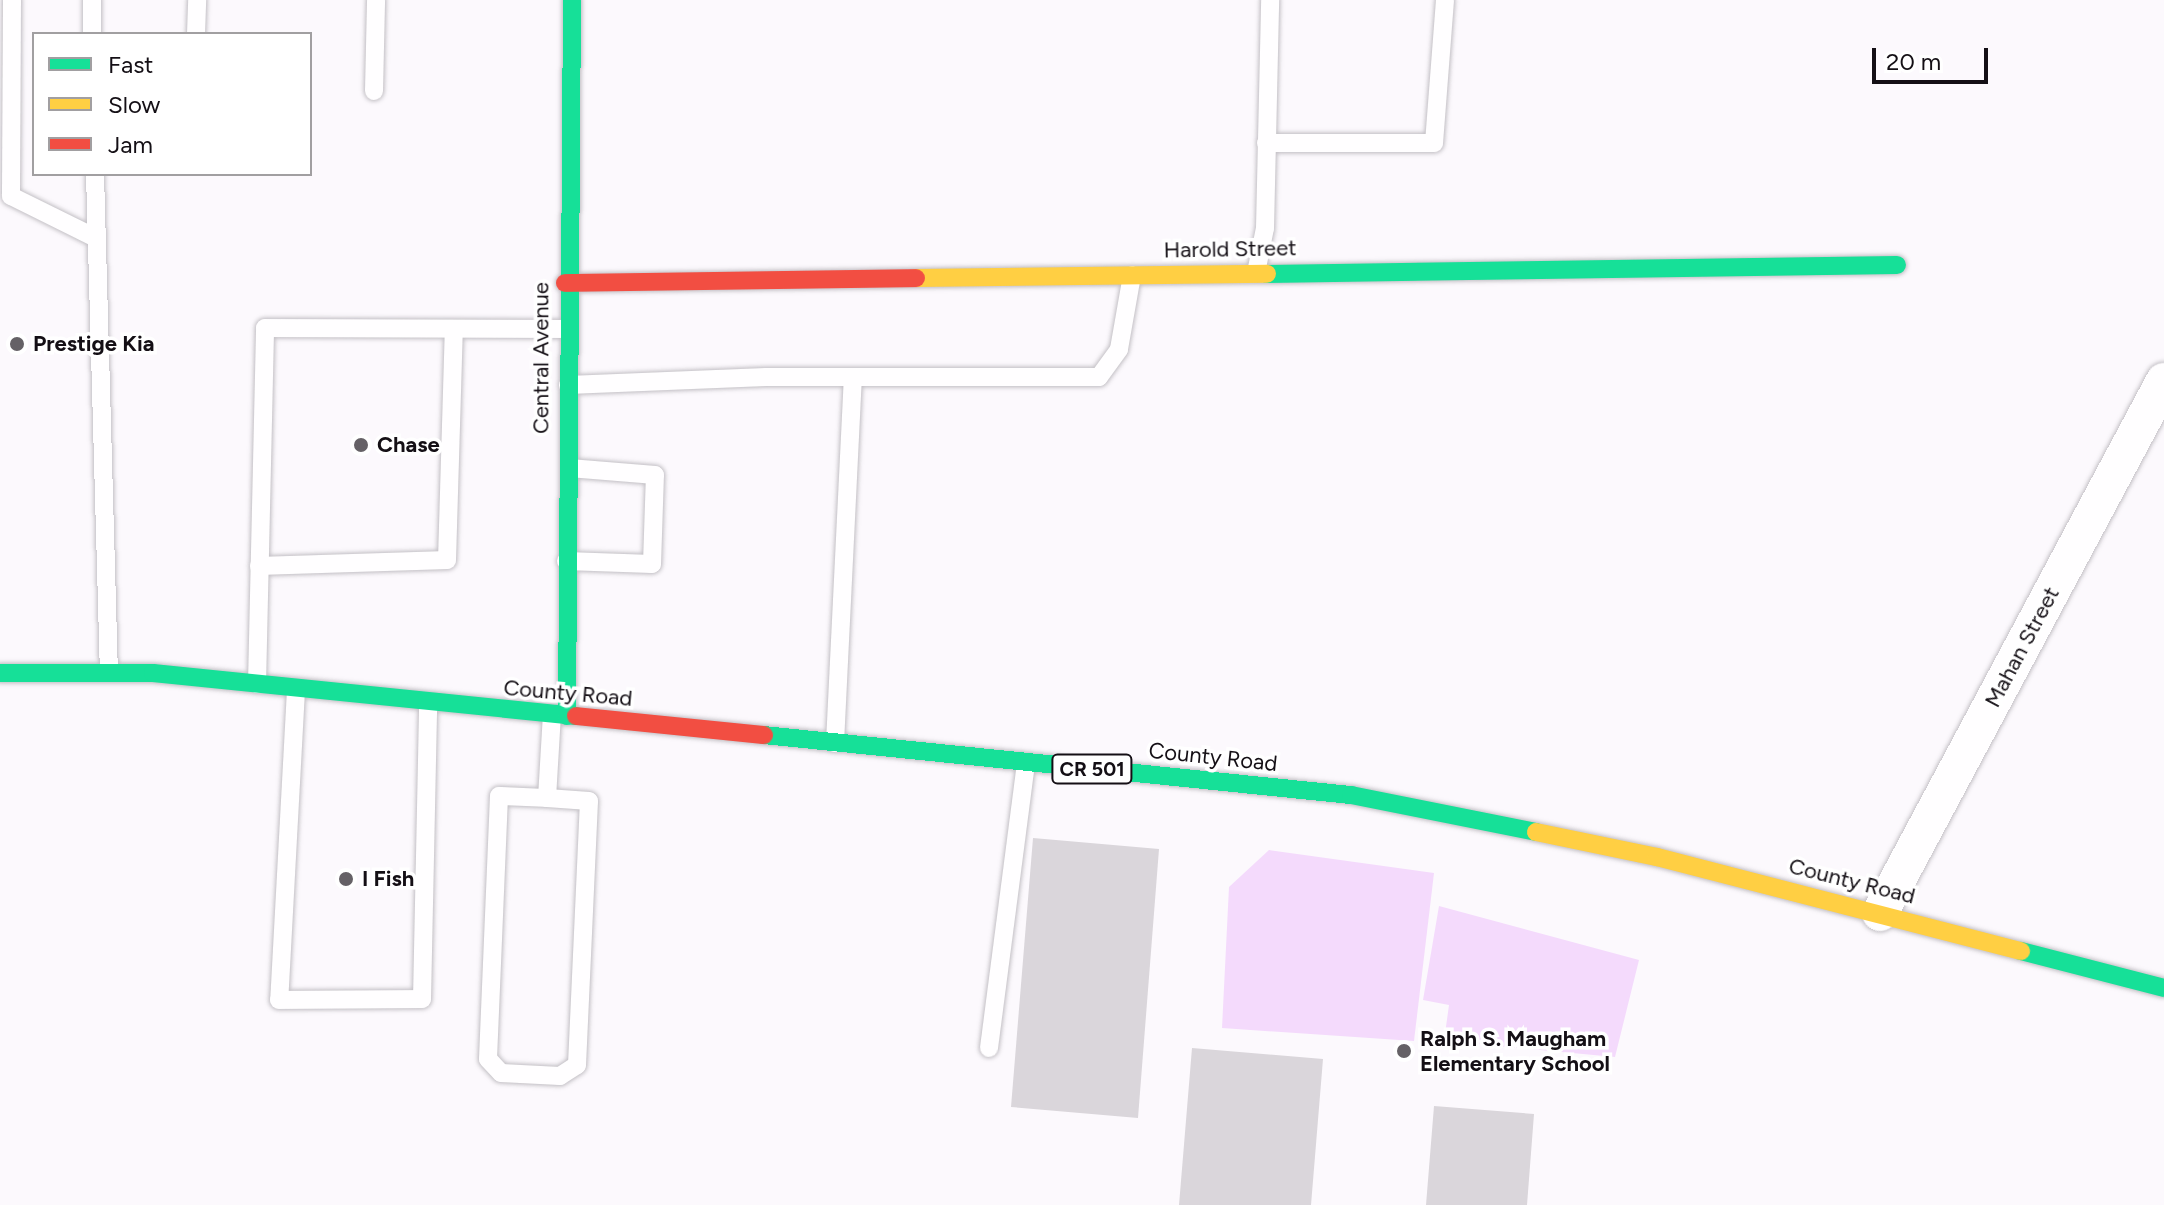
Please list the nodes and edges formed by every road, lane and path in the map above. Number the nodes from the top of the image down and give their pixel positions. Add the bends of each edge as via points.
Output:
1 (12, 0) edge
2 (92, 0) edge
3 (197, 0) edge
4 (376, 0) edge
5 (572, 0) edge
6 (1270, 0) edge
7 (1445, 0) edge
8 (92, 32) edge
9 (196, 32) edge
10 (374, 91) dead end
11 (1266, 143) junction
12 (95, 176) edge
13 (96, 238) junction
14 (1897, 265) dead end
15 (1256, 273) junction
16 (1132, 275) junction
17 (565, 283) junction
18 (454, 329) junction
19 (565, 329) junction
20 (853, 377) junction
21 (2164, 381) edge
22 (565, 385) junction
23 (566, 468) junction
24 (566, 561) junction
25 (259, 566) junction
26 (0, 673) edge
27 (109, 673) junction
28 (257, 685) junction
29 (296, 690) junction
30 (428, 706) junction
31 (560, 715) junction
32 (835, 743) junction
33 (1026, 762) junction
34 (547, 798) junction
35 (1880, 913) junction
36 (2164, 988) edge
37 (989, 1048) dead end

1 - 13 lane via 11,196
2 - 8 lane
3 - 9 lane
4 - 10 lane
5 - 17 main road, Central Avenue
6 - 11 lane
7 - 11 lane via 1434,143
11 - 15 lane via 1265,228
12 - 13 lane
13 - 27 lane
14 - 15 main road, Harold Street
15 - 16 main road, Harold Street
16 - 17 main road, Harold Street
16 - 20 lane via 1119,349 1099,377
17 - 19 main road, Central Avenue
18 - 19 lane
18 - 25 lane via 447,560
18 - 25 lane via 265,328
19 - 22 main road, Central Avenue
20 - 22 lane
20 - 32 lane
21 - 35 street, Mahan Street
22 - 23 main road, Central Avenue
23 - 24 main road, Central Avenue
23 - 24 lane via 655,475 652,564
24 - 31 main road, Central Avenue
25 - 28 lane
26 - 27 main road, County Road / CR 501
27 - 28 main road, County Road / CR 501
28 - 29 main road, County Road / CR 501
29 - 30 main road, County Road / CR 501
29 - 30 lane via 279,1000 422,999
30 - 31 main road, County Road / CR 501
31 - 32 main road, County Road / CR 501
31 - 34 lane
32 - 33 main road, County Road / CR 501
33 - 35 main road, County Road / CR 501 via 1351,795 1484,818
33 - 37 lane
34 - 34 lane via 589,801 577,1065 560,1076 501,1073 488,1059 499,796
35 - 36 main road, County Road / CR 501

